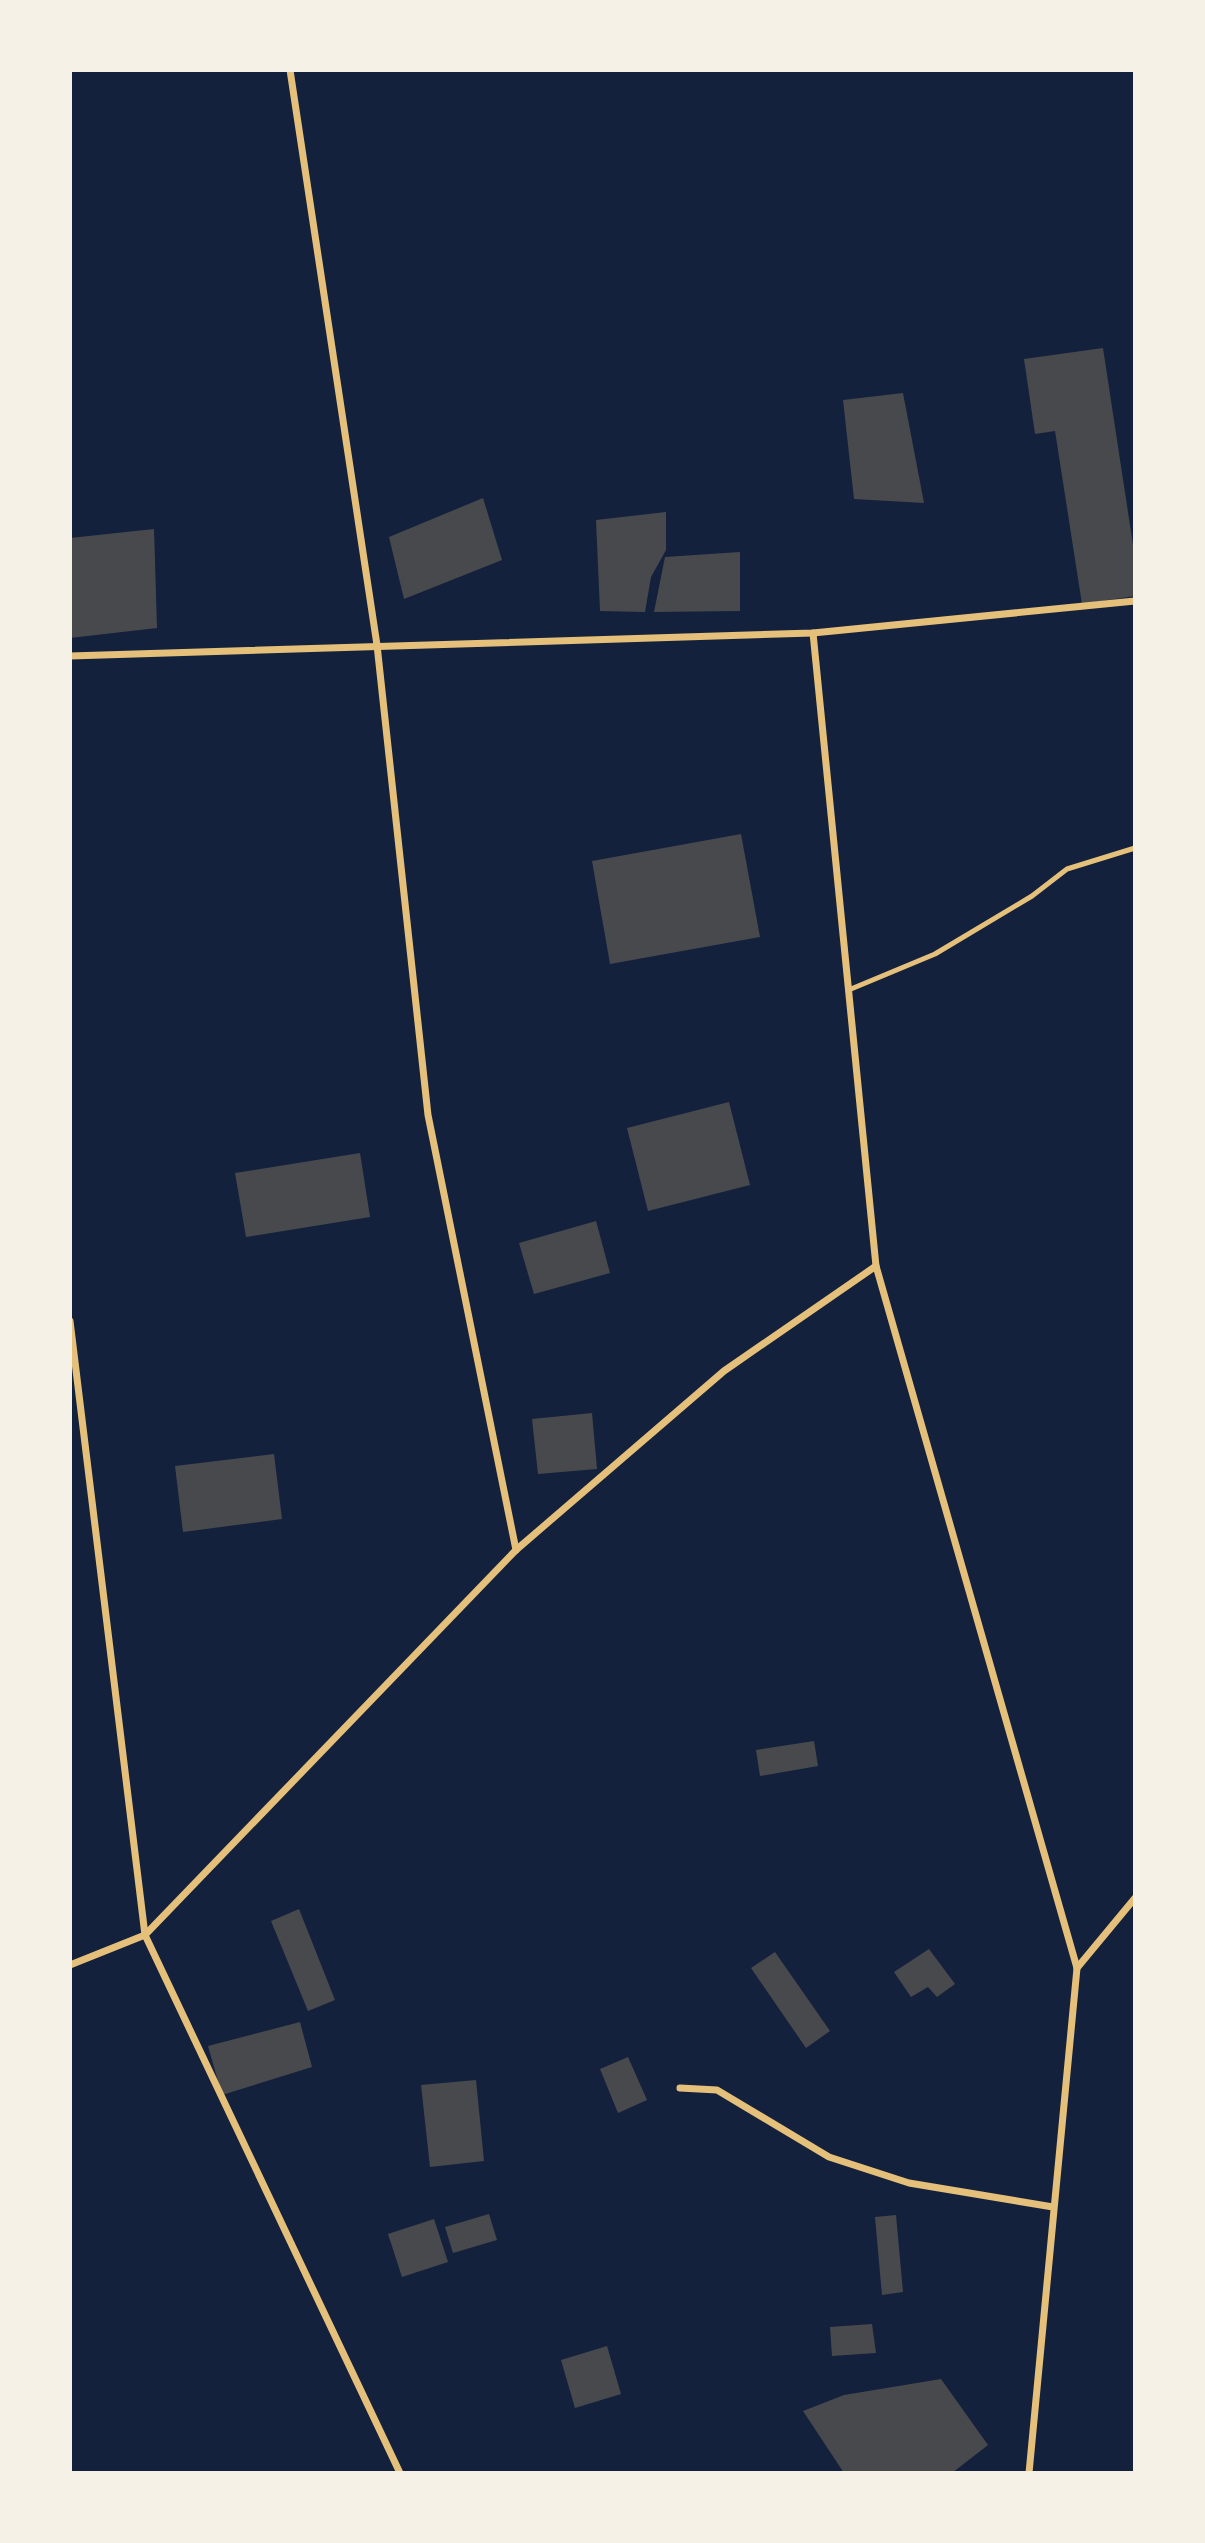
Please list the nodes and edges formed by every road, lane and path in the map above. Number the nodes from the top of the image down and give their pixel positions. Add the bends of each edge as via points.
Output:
1 (290, 70) edge
2 (1135, 601) edge
3 (814, 632) junction
4 (377, 645) junction
5 (70, 656) edge
6 (1135, 848) edge
7 (851, 989) junction
8 (876, 1266) junction
9 (70, 1321) edge
10 (516, 1550) junction
11 (1135, 1898) edge
12 (145, 1935) junction
13 (70, 1965) edge
14 (1077, 1969) junction
15 (680, 2088) dead end
16 (1053, 2207) junction
17 (400, 2473) edge
18 (1029, 2473) edge

1 - 4 street
2 - 3 street
3 - 4 street
3 - 7 street
4 - 5 street
4 - 10 street via 428,1115
6 - 7 lane via 1067,869 1032,896 935,954
7 - 8 street
8 - 10 street via 724,1371
8 - 14 street
9 - 12 street
10 - 12 street
11 - 14 street
12 - 13 street
12 - 17 street
14 - 16 street
15 - 16 street via 717,2090 830,2157 909,2183
16 - 18 street

